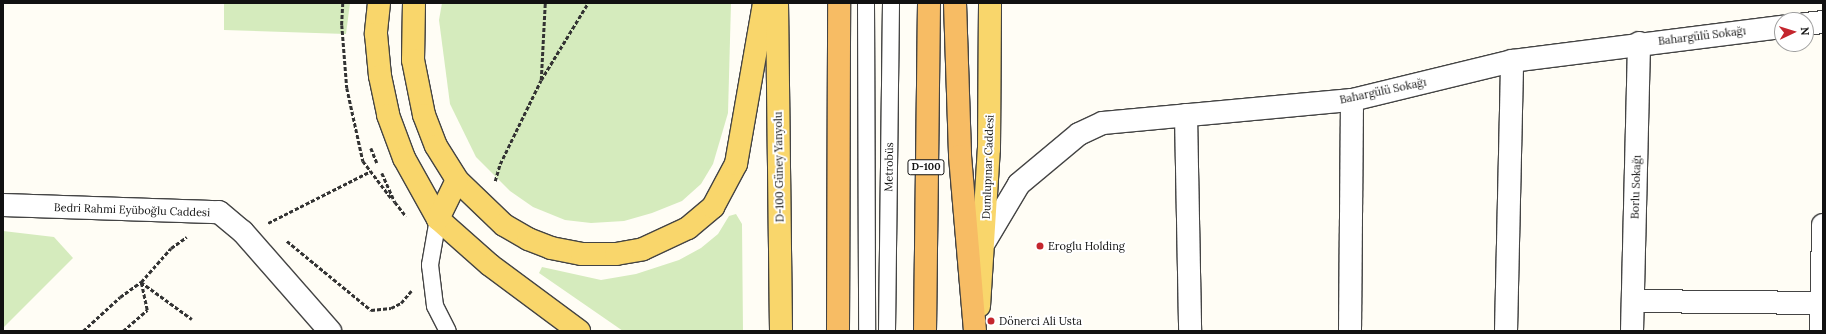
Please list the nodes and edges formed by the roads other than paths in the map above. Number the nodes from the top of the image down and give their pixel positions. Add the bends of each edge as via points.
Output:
1 (379, 3) edge
2 (414, 3) edge
3 (764, 3) edge
4 (777, 3) edge
5 (839, 3) edge
6 (866, 3) edge
7 (891, 3) edge
8 (929, 3) edge
9 (955, 3) edge
10 (990, 3) edge
11 (1774, 28) edge
12 (1639, 43) junction
13 (1512, 61) junction
14 (1352, 100) junction
15 (1186, 115) junction
16 (457, 180) junction
17 (3, 205) edge
18 (438, 219) junction
19 (1823, 225) edge
20 (985, 241) junction
21 (1632, 301) junction
22 (1822, 303) junction
23 (330, 331) edge
24 (448, 331) edge
25 (579, 331) edge
26 (781, 331) edge
27 (838, 331) edge
28 (867, 331) edge
29 (887, 331) edge
30 (924, 331) edge
31 (976, 331) edge
32 (1190, 331) edge
33 (1350, 331) edge
34 (1506, 331) edge
35 (1632, 331) edge
36 (1821, 331) edge

1 - 18 main road via 377,48 388,115 404,158
2 - 16 main road via 413,60 422,108 436,146
3 - 16 main road via 736,164 714,207 688,228 643,249 616,254 582,254 551,248 528,239 504,225
4 - 26 main road, D-100 Güney Yanyolu
5 - 27 highway
6 - 28 lane, Metrobüs
7 - 29 lane, Metrobüs
8 - 30 highway, D-100
9 - 31 highway via 960,156
10 - 20 main road, Dumlupınar Caddesi via 989,149
11 - 12 street, Bahargülü Sokağı
12 - 13 street, Bahargülü Sokağı
12 - 21 street, Borlu Sokağı
13 - 14 street, Bahargülü Sokağı
13 - 34 street
14 - 15 street, Bahargülü Sokağı
14 - 33 street
15 - 20 street, Bahargülü Sokağı via 1103,122 1080,134 1019,184
15 - 32 street
16 - 18 main road
17 - 23 street, Bedri Rahmi Eyüboğlu Caddesi via 219,212 243,232
18 - 24 lane via 430,265 435,306
18 - 25 main road via 490,265
19 - 22 street
20 - 31 main road, Dumlupınar Caddesi
21 - 22 street
21 - 35 street, Borlu Sokağı
22 - 36 street

